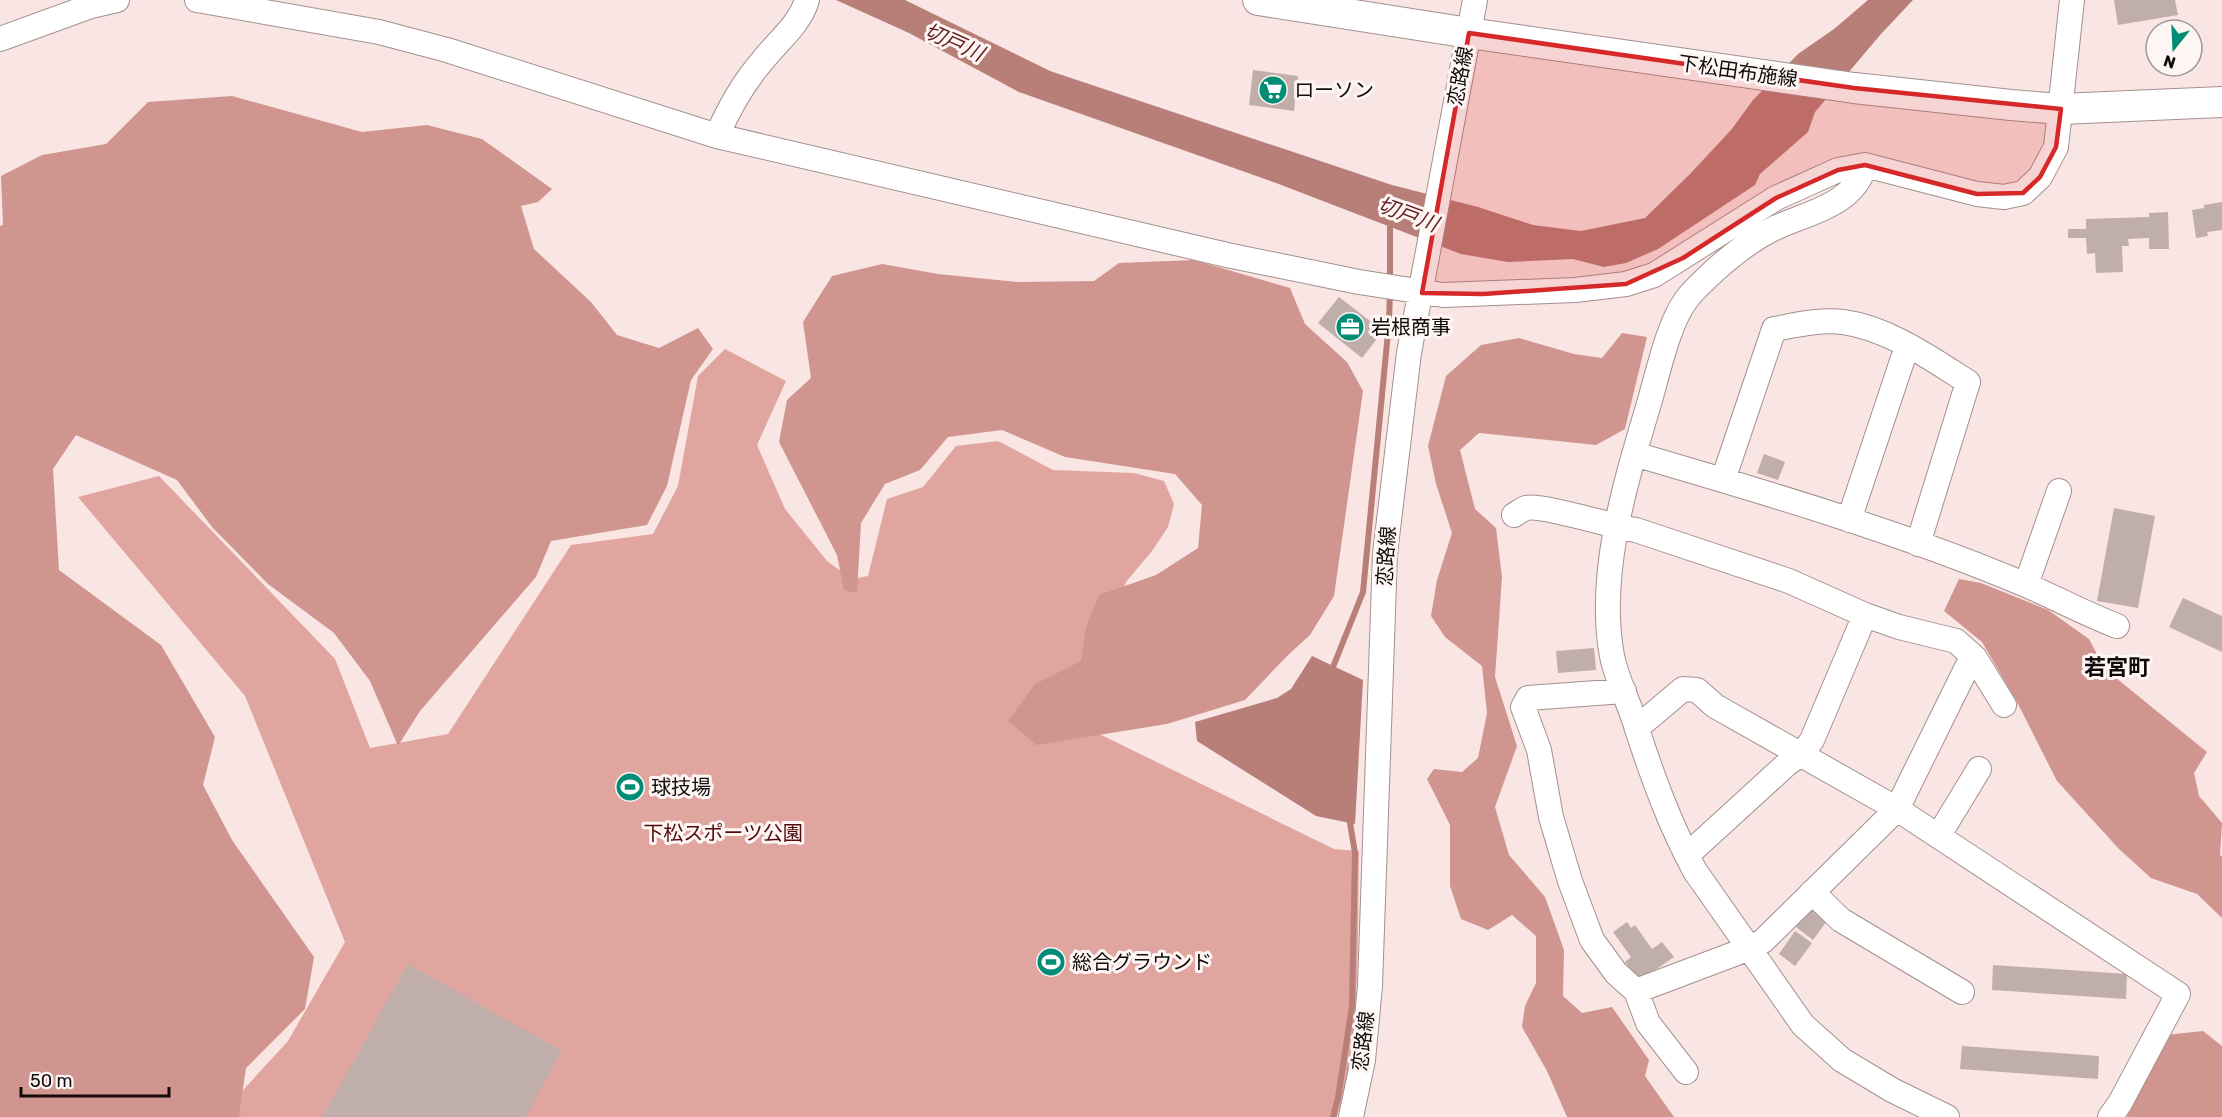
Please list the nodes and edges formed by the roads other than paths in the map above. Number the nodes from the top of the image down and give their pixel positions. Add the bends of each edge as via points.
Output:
1 (117, 0) edge
2 (197, 0) edge
3 (1258, 0) edge
4 (1475, 0) edge
5 (2072, 0) edge
6 (806, 2) edge
7 (1469, 33) junction
8 (0, 39) edge
9 (2222, 102) edge
10 (2061, 109) junction
11 (717, 136) junction
12 (1865, 165) junction
13 (1422, 293) junction
14 (1909, 346) junction
15 (1634, 454) junction
16 (1723, 480) junction
17 (2060, 491) dead end
18 (1514, 515) dead end
19 (1849, 520) junction
20 (1617, 528) junction
21 (1918, 544) junction
22 (2026, 585) junction
23 (1865, 615) junction
24 (2117, 626) dead end
25 (1975, 658) junction
26 (1624, 691) junction
27 (2004, 705) dead end
28 (1636, 724) junction
29 (1802, 754) junction
30 (1979, 769) dead end
31 (1897, 809) junction
32 (1939, 835) junction
33 (1682, 846) junction
34 (1812, 892) junction
35 (1750, 948) junction
36 (1636, 991) junction
37 (1962, 992) dead end
38 (1686, 1071) dead end
39 (1352, 1117) edge
40 (1947, 1117) edge
41 (2110, 1117) edge

1 - 8 street
2 - 11 street via 379,32
3 - 7 main road, 下松田布施線
4 - 7 street, 恋路線
5 - 10 street
6 - 11 street via 796,22 761,62 724,118
7 - 10 main road, 下松田布施線 via 1854,88
7 - 13 street, 恋路線
9 - 10 main road, 下松田布施線
10 - 12 street via 2056,147 2040,177 2023,193 2004,197 1977,194
11 - 13 street via 1227,255
12 - 13 street via 1838,170 1776,198 1654,275 1626,284 1575,290
12 - 15 street via 1862,179 1851,191 1811,216 1770,231 1741,249 1685,301
13 - 39 street, 恋路線 via 1409,353 1385,554 1370,986 1363,1060
14 - 16 street via 1865,327 1841,322 1774,329
14 - 19 street
14 - 21 street via 1968,382
15 - 16 street
15 - 20 street
16 - 19 street
17 - 22 street
18 - 20 street via 1527,507 1553,510
19 - 21 street
20 - 23 street via 1636,530 1789,581
20 - 26 street via 1609,575 1608,626 1612,657
21 - 22 street
22 - 24 street
23 - 25 street via 1956,641
23 - 29 street via 1812,740
25 - 27 street
25 - 31 street
26 - 28 street
26 - 36 street via 1528,698 1523,707 1539,750 1551,817 1592,940 1616,973
28 - 29 street via 1683,689 1697,690 1715,706
28 - 33 street via 1654,782
29 - 31 street
29 - 33 street via 1695,848
30 - 32 street
31 - 32 street
31 - 34 street
32 - 41 street via 2178,994
33 - 35 street via 1695,871
34 - 35 street via 1763,941
34 - 37 street via 1841,920
35 - 36 street
35 - 40 street via 1803,1025 1842,1060
36 - 38 street via 1648,1023

